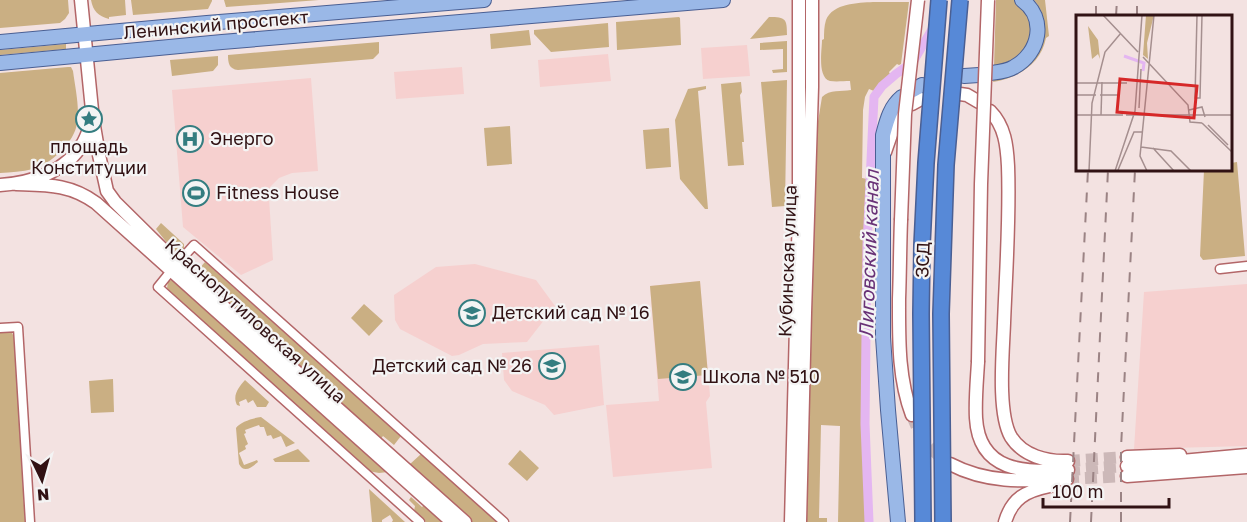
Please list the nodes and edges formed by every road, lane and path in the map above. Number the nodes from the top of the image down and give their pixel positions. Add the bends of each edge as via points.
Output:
1 (81, 0) edge
2 (484, 0) edge
3 (723, 0) edge
4 (799, 0) edge
5 (812, 0) edge
6 (918, 0) edge
7 (939, 0) edge
8 (960, 0) edge
9 (987, 0) edge
10 (1022, 0) edge
11 (85, 34) junction
12 (0, 42) edge
13 (87, 55) junction
14 (0, 63) edge
15 (964, 76) dead end
16 (960, 94) dead end
17 (914, 95) dead end
18 (980, 102) dead end
19 (990, 111) dead end
20 (901, 114) dead end
21 (93, 120) junction
22 (883, 159) junction
23 (16, 184) junction
24 (0, 185) edge
25 (1247, 266) edge
26 (174, 267) junction
27 (1220, 269) dead end
28 (0, 328) edge
29 (912, 415) tunnel mouth
30 (1247, 454) edge
31 (950, 464) tunnel mouth
32 (1247, 467) edge
33 (1067, 473) junction
34 (30, 522) edge
35 (420, 522) edge
36 (452, 522) edge
37 (465, 522) edge
38 (504, 522) edge
39 (791, 522) edge
40 (800, 522) edge
41 (898, 522) edge
42 (923, 522) edge
43 (943, 522) edge
44 (1005, 522) edge

1 - 11 main road
2 - 11 main road, Ленинский проспект
3 - 13 main road, Ленинский проспект
4 - 39 main road, Кубинская улица via 799,209
5 - 40 main road, Кубинская улица
6 - 29 main road, bridge via 905,114 899,342 904,388
7 - 42 highway, ЗСД, bridge via 922,245
8 - 43 highway, ЗСД, bridge via 946,165 941,314
9 - 33 main road, bridge via 976,418 982,443 999,462 1027,471
10 - 15 main road via 1036,18 1038,36 1034,47 1013,68
11 - 12 main road, Ленинский проспект
11 - 13 main road
13 - 14 main road, Ленинский проспект
13 - 21 main road
16 - 18 main road
17 - 22 main road via 895,103 886,121
19 - 33 main road via 1003,131 1008,166 1004,416 1012,438 1023,449 1052,461
20 - 22 main road
21 - 23 main road via 82,144 62,164 50,173
21 - 26 main road, Краснопутиловская улица via 107,191
22 - 41 main road via 883,315
23 - 24 main road
23 - 26 main road, Краснопутиловская улица via 68,188 83,194
25 - 27 street
26 - 35 street via 158,287
26 - 36 main road, Краснопутиловская улица
26 - 37 main road, Краснопутиловская улица
26 - 38 street via 194,246
28 - 34 street via 18,327
30 - 32 main road via 1162,455 1127,466
31 - 33 main road via 1002,480
33 - 44 main road via 1022,496 1010,508

